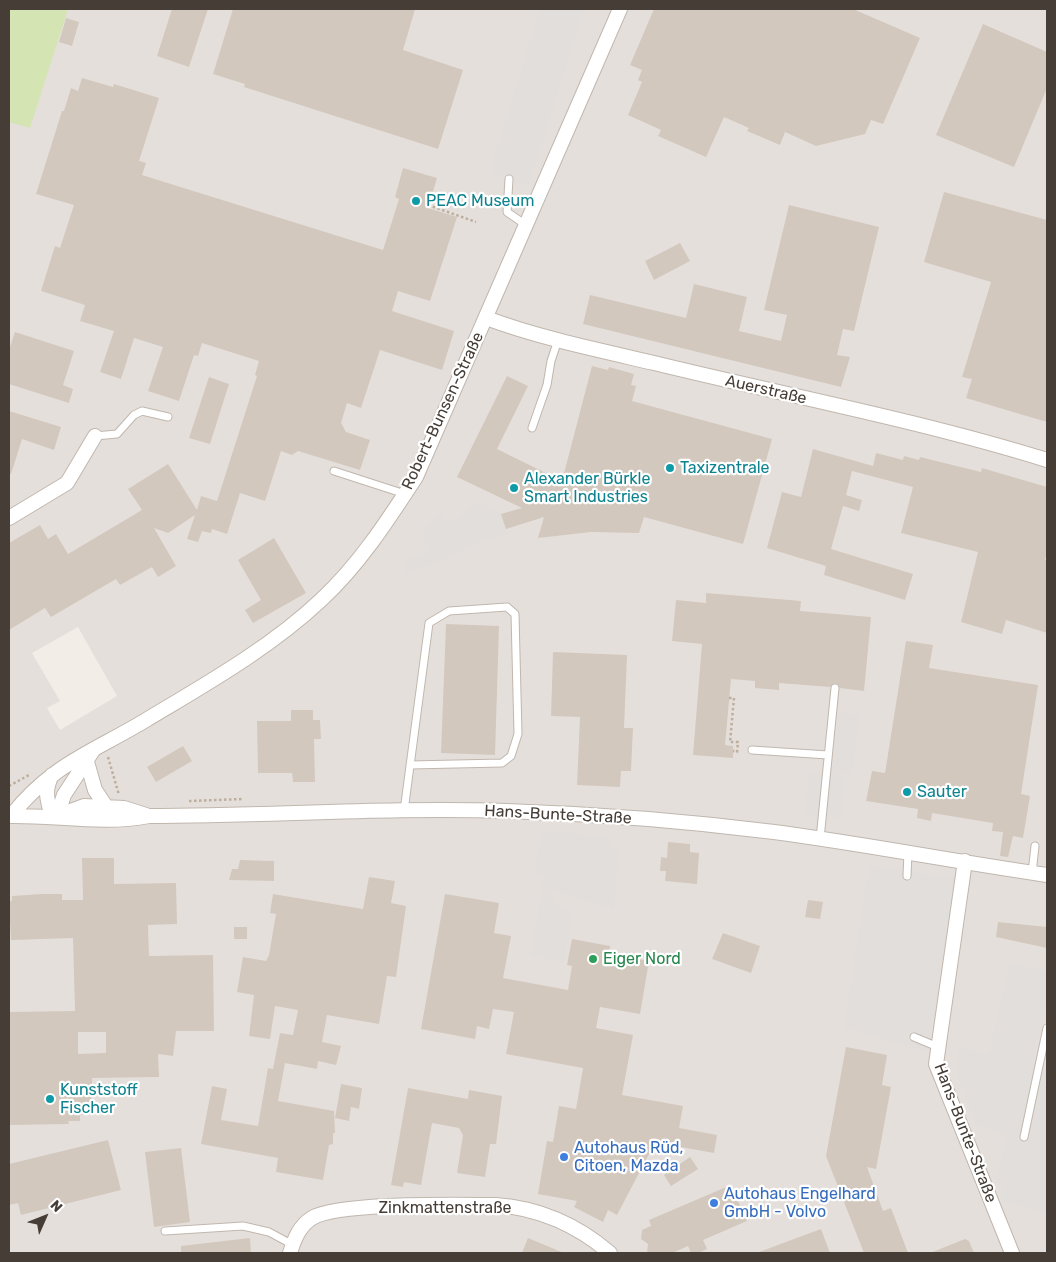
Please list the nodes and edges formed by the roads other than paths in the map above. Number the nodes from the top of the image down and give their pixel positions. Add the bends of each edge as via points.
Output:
1 (620, 9) edge
2 (509, 179) dead end
3 (526, 225) junction
4 (486, 318) junction
5 (558, 340) junction
6 (168, 417) dead end
7 (532, 428) dead end
8 (94, 436) joint
9 (1047, 460) edge
10 (334, 471) dead end
11 (405, 494) junction
12 (9, 518) edge
13 (835, 688) dead end
14 (99, 746) junction
15 (752, 750) dead end
16 (828, 755) junction
17 (87, 762) junction
18 (410, 765) junction
19 (52, 774) junction
20 (107, 808) junction
21 (404, 811) junction
22 (10, 816) edge
23 (55, 816) junction
24 (149, 816) junction
25 (820, 839) junction
26 (1036, 846) dead end
27 (908, 852) junction
28 (965, 861) junction
29 (1032, 873) junction
30 (1047, 875) edge
31 (907, 876) dead end
32 (1047, 1028) edge
33 (914, 1038) dead end
34 (938, 1047) junction
35 (1024, 1137) dead end
36 (165, 1231) dead end
37 (291, 1249) edge
38 (610, 1253) edge
39 (1012, 1253) edge

1 - 3 street, Robert-Bunsen-Straße
2 - 3 lane via 506,212
3 - 4 street, Robert-Bunsen-Straße
4 - 5 street, Auerstraße
4 - 11 street, Robert-Bunsen-Straße via 416,477
5 - 7 lane
5 - 9 street, Auerstraße via 898,419
6 - 8 lane via 142,410 117,434
8 - 12 street via 67,483
10 - 11 lane
11 - 14 street, Robert-Bunsen-Straße via 353,564 299,619 245,658
13 - 16 lane
14 - 17 street
14 - 19 street, Robert-Bunsen-Straße
15 - 16 lane
16 - 25 lane
17 - 20 street via 95,790
17 - 23 street via 64,795
18 - 18 lane via 502,763 511,756 518,734 516,614 507,607 449,611 429,623
18 - 21 lane
19 - 22 street, Robert-Bunsen-Straße
19 - 23 street via 46,785 46,796
20 - 23 street, Hans-Bunte-Straße via 84,806
20 - 24 street, Hans-Bunte-Straße via 124,808
21 - 24 street, Hans-Bunte-Straße
21 - 25 street, Hans-Bunte-Straße via 574,815 718,826
22 - 23 street, Hans-Bunte-Straße
23 - 24 street, Hans-Bunte-Straße via 86,821 124,821
25 - 27 street, Hans-Bunte-Straße
26 - 29 lane
27 - 28 street, Hans-Bunte-Straße
27 - 31 lane
28 - 29 street, Hans-Bunte-Straße
28 - 34 street, Hans-Bunte-Straße
29 - 30 street, Hans-Bunte-Straße
32 - 35 lane
33 - 34 lane
34 - 39 street, Hans-Bunte-Straße via 936,1064
36 - 37 lane via 243,1226 269,1232
37 - 38 street, Zinkmattenstraße via 296,1235 312,1218 337,1210 496,1205 518,1206 544,1214 576,1229

